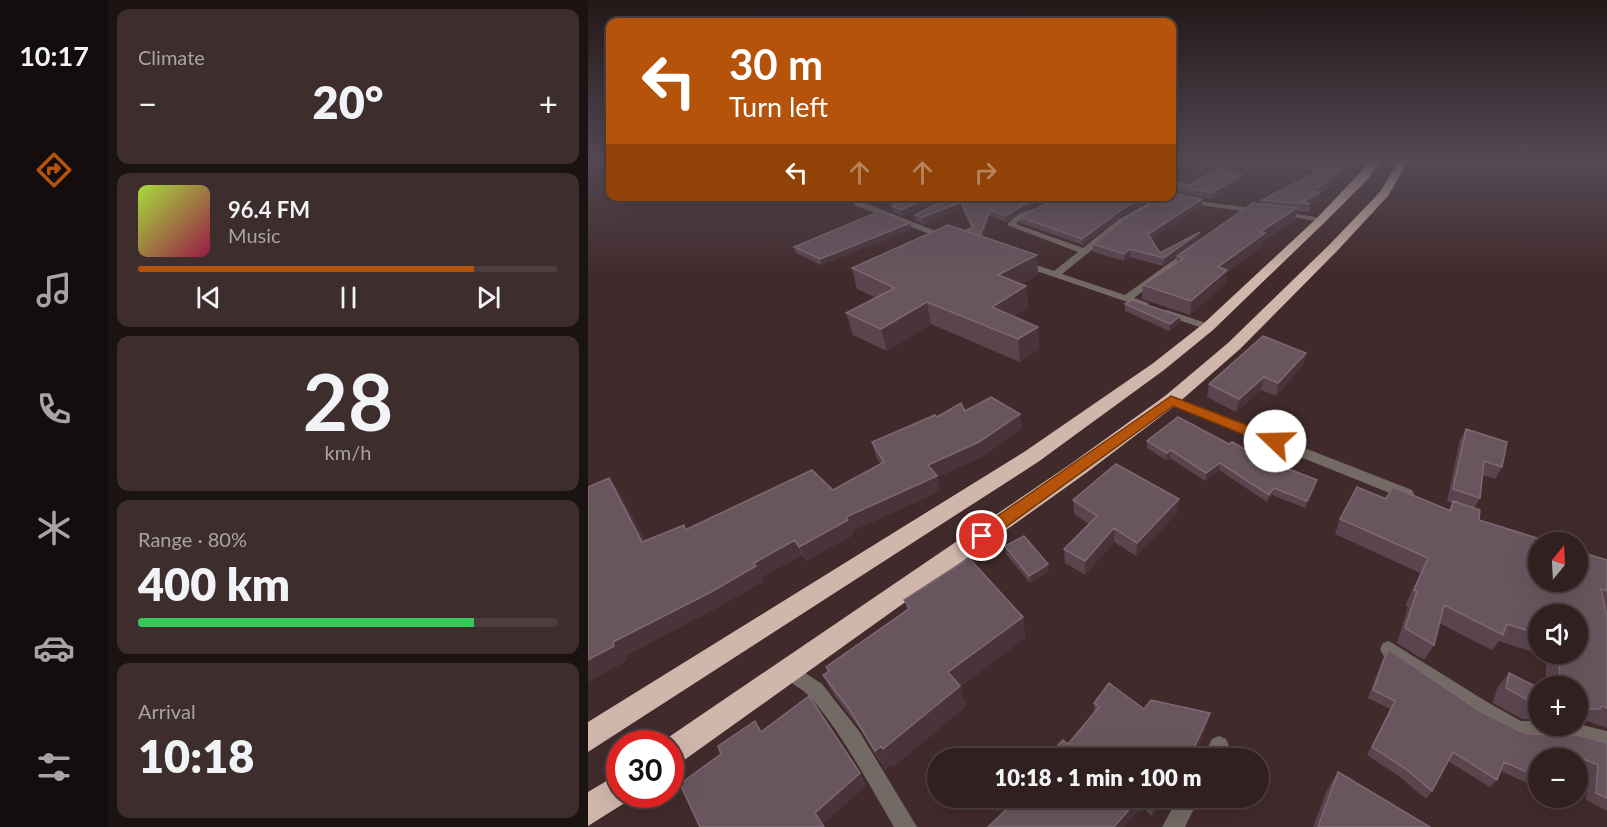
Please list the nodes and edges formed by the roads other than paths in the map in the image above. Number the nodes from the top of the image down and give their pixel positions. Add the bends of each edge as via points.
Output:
1 (1190, 199) edge
2 (1342, 199) edge
3 (1380, 199) edge
4 (1158, 201) edge
5 (857, 204) dead end
6 (1046, 206) edge
7 (1249, 210) junction
8 (1266, 211) edge
9 (1276, 213) edge
10 (913, 216) edge
11 (1239, 217) edge
12 (1321, 220) junction
13 (903, 221) junction
14 (957, 242) edge
15 (1201, 244) edge
16 (1085, 252) junction
17 (1011, 260) edge
18 (1055, 275) junction
19 (1126, 299) junction
20 (1208, 327) junction
21 (1171, 400) junction
22 (1419, 498) edge
23 (1389, 649) edge
24 (789, 670) junction
25 (588, 738) edge
26 (1607, 741) edge
27 (684, 743) edge
28 (606, 798) edge
29 (1184, 808) edge
30 (588, 810) edge
31 (906, 827) edge
32 (1173, 827) edge

1 - 7 street
2 - 12 highway
3 - 21 highway via 1234,346
4 - 16 street via 1121,222
5 - 13 street
6 - 16 street via 1011,225
7 - 8 street
7 - 11 street
9 - 12 street
10 - 13 street
12 - 20 highway
13 - 14 street
15 - 19 street
16 - 18 street
17 - 18 street
18 - 19 street
19 - 20 street
20 - 25 highway via 1031,457
21 - 22 street
21 - 24 highway
23 - 26 street via 1480,709 1520,730 1570,731
24 - 27 highway
24 - 31 street via 816,690 852,738
28 - 30 highway
29 - 32 street

